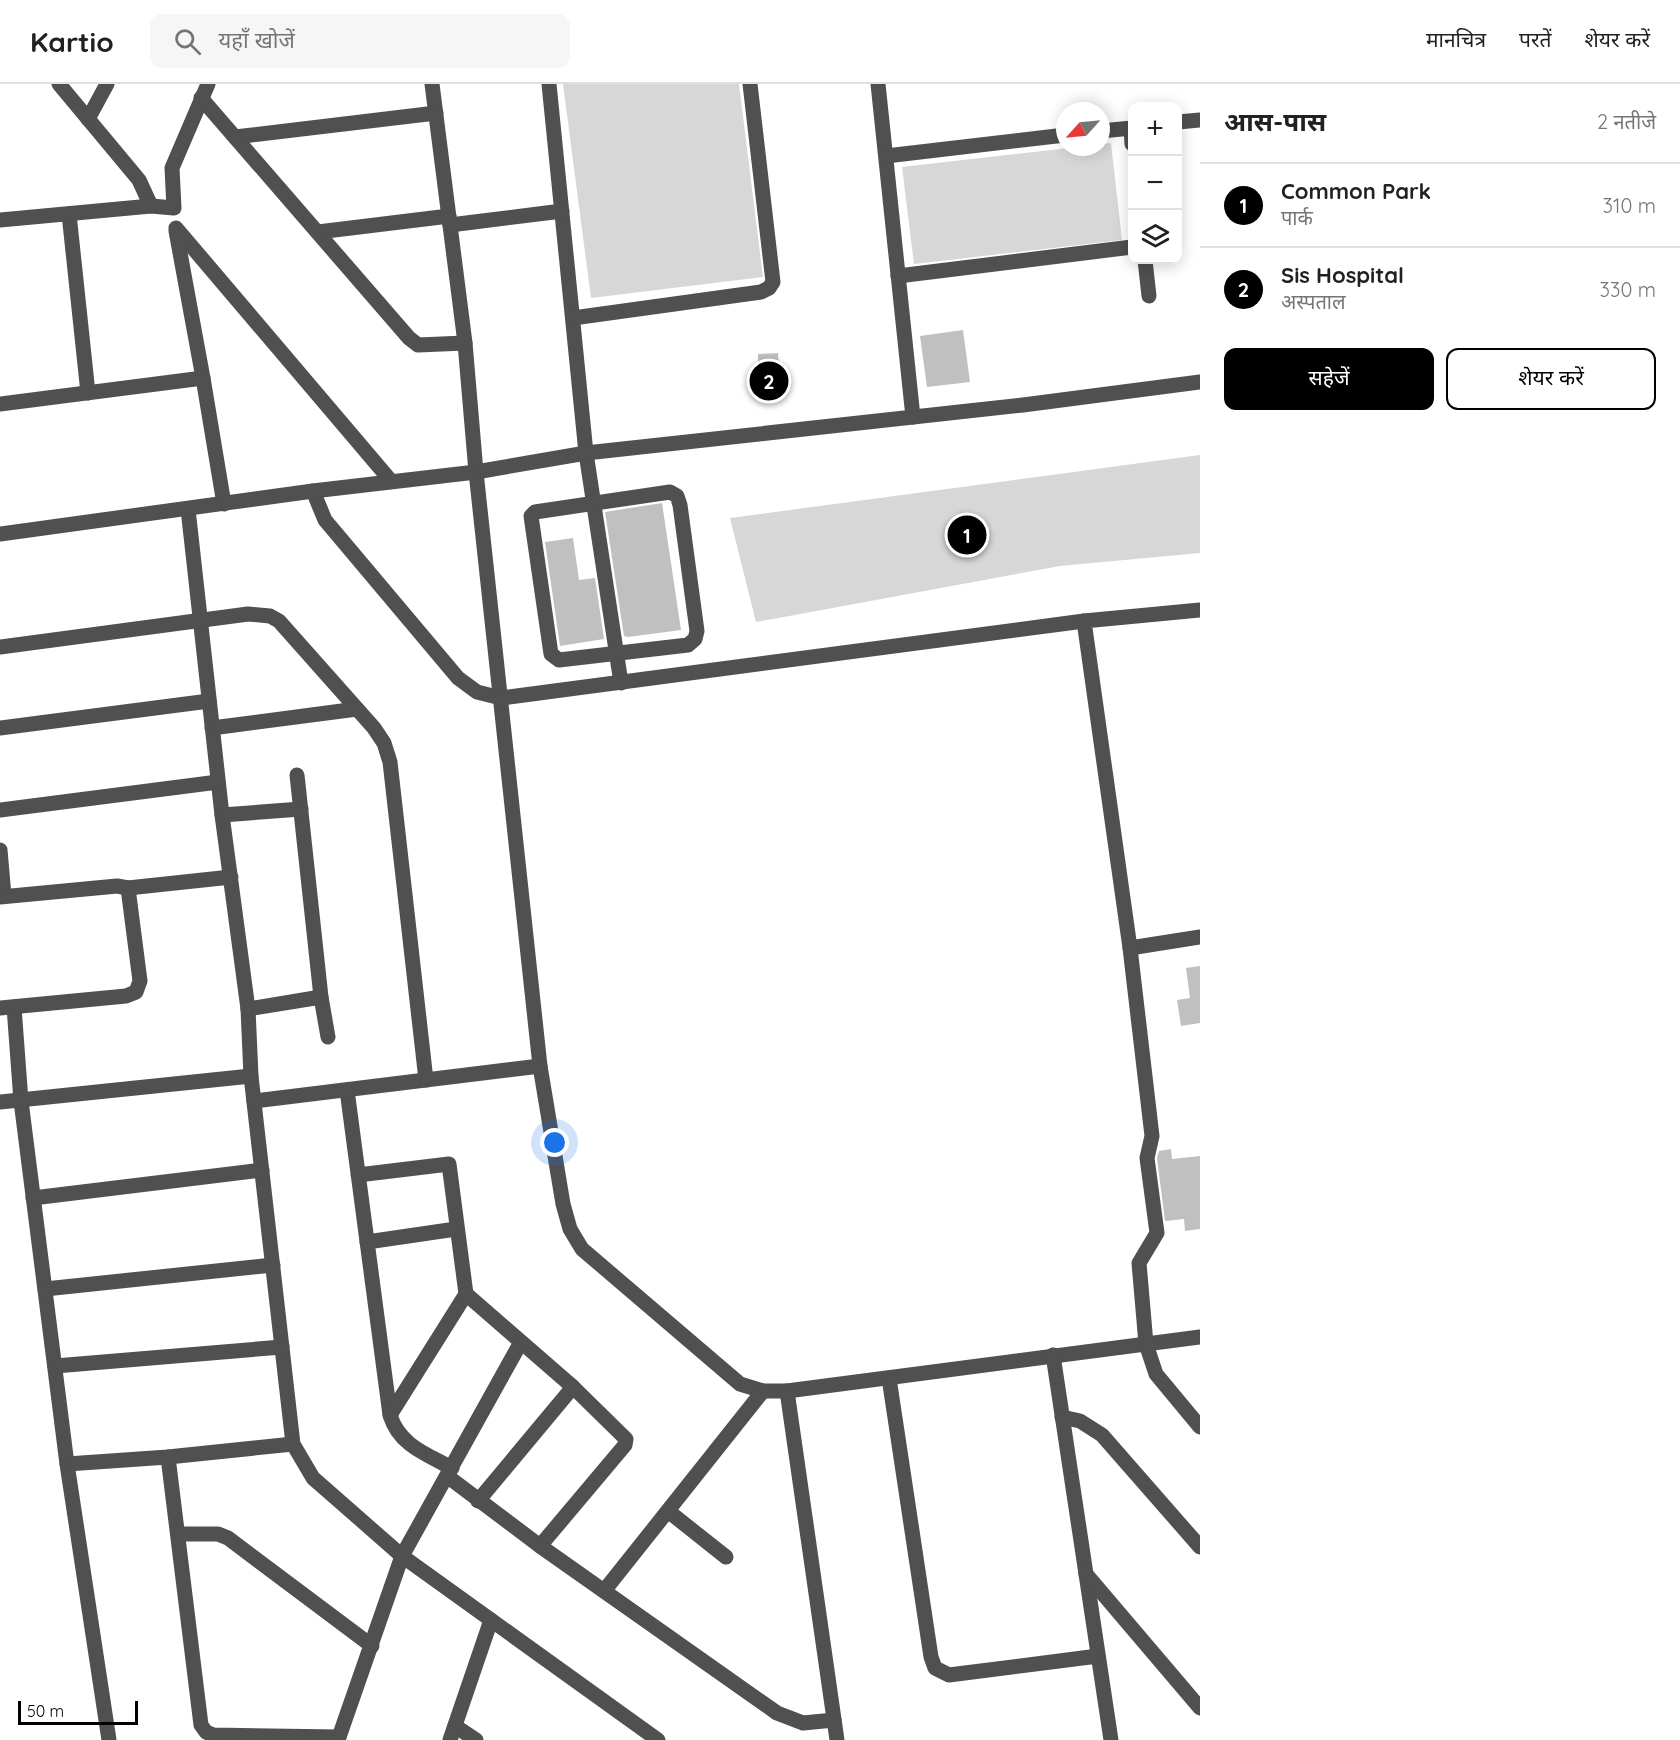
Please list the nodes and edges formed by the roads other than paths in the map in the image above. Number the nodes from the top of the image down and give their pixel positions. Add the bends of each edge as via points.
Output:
1 (59, 84) edge
2 (107, 84) edge
3 (432, 84) edge
4 (549, 84) edge
5 (750, 84) edge
6 (878, 84) edge
7 (204, 91) edge
8 (436, 113) junction
9 (88, 119) junction
10 (1200, 120) edge
11 (1182, 122) edge
12 (1128, 128) edge
13 (1110, 130) edge
14 (235, 136) junction
15 (1056, 136) edge
16 (886, 156) junction
17 (151, 206) junction
18 (174, 208) junction
19 (562, 211) junction
20 (69, 214) junction
21 (0, 220) edge
22 (449, 220) junction
23 (176, 228) junction
24 (318, 232) junction
25 (1128, 247) edge
26 (1145, 264) edge
27 (898, 276) junction
28 (1149, 296) dead end
29 (573, 318) junction
30 (465, 343) junction
31 (203, 378) junction
32 (1200, 382) edge
33 (88, 393) junction
34 (0, 404) edge
35 (913, 417) junction
36 (586, 453) junction
37 (476, 472) junction
38 (391, 481) junction
39 (313, 491) junction
40 (594, 503) junction
41 (224, 504) junction
42 (188, 509) junction
43 (0, 534) edge
44 (1200, 610) edge
45 (1084, 621) junction
46 (200, 622) junction
47 (0, 647) edge
48 (616, 654) junction
49 (621, 683) junction
50 (501, 698) junction
51 (209, 701) junction
52 (357, 709) junction
53 (0, 728) edge
54 (212, 728) junction
55 (297, 775) dead end
56 (218, 782) junction
57 (301, 809) junction
58 (0, 810) edge
59 (222, 815) junction
60 (0, 850) edge
61 (231, 877) junction
62 (128, 888) junction
63 (2, 897) edge
64 (1200, 938) edge
65 (1130, 948) junction
66 (321, 997) junction
67 (7, 1007) edge
68 (248, 1009) junction
69 (328, 1037) dead end
70 (540, 1066) junction
71 (251, 1076) junction
72 (426, 1080) junction
73 (347, 1090) junction
74 (21, 1101) junction
75 (254, 1101) junction
76 (0, 1102) edge
77 (262, 1170) junction
78 (358, 1175) junction
79 (33, 1198) junction
80 (456, 1229) junction
81 (367, 1242) junction
82 (273, 1265) junction
83 (45, 1288) junction
84 (466, 1294) junction
85 (1200, 1337) edge
86 (521, 1342) junction
87 (1146, 1344) junction
88 (282, 1347) junction
89 (1053, 1355) junction
90 (55, 1366) junction
91 (889, 1378) junction
92 (573, 1387) junction
93 (763, 1391) junction
94 (787, 1391) junction
95 (390, 1415) junction
96 (1062, 1418) junction
97 (1200, 1427) edge
98 (293, 1444) junction
99 (168, 1457) junction
100 (67, 1464) junction
101 (449, 1472) junction
102 (478, 1501) junction
103 (668, 1511) junction
104 (178, 1534) junction
105 (540, 1546) junction
106 (1200, 1548) edge
107 (402, 1556) junction
108 (726, 1557) dead end
109 (1086, 1574) junction
110 (604, 1591) junction
111 (491, 1620) junction
112 (372, 1646) junction
113 (1098, 1656) junction
114 (1200, 1708) edge
115 (834, 1720) junction
116 (452, 1733) edge
117 (339, 1738) edge
118 (109, 1740) edge
119 (476, 1740) edge
120 (658, 1740) edge
121 (837, 1740) edge
122 (1111, 1740) edge

1 - 9 street
2 - 9 street
3 - 8 street
4 - 19 street
5 - 29 street via 773,282 769,288
6 - 16 street
7 - 14 street
7 - 18 street via 172,168
8 - 14 street
8 - 22 street
9 - 17 street via 139,180
10 - 11 street
12 - 13 street
14 - 24 street
15 - 16 street
16 - 27 street
17 - 18 street
17 - 20 street
18 - 23 street
19 - 22 street
19 - 29 street
20 - 21 street
20 - 33 street
22 - 24 street
22 - 30 street
23 - 31 street
23 - 38 street
24 - 30 street via 415,343
25 - 27 street
26 - 28 street
27 - 35 street
29 - 36 street
30 - 37 street
31 - 33 street
31 - 41 street
32 - 35 street
33 - 34 street
35 - 36 street
36 - 37 street
36 - 40 street
37 - 38 street
37 - 50 street
38 - 39 street
39 - 41 street
39 - 50 street via 325,520 458,678 477,692
40 - 48 street
40 - 48 street via 535,512 531,522 552,654 559,660
40 - 48 street via 670,492 678,496 680,505 697,631 694,639 688,645
41 - 42 street
42 - 43 street
42 - 46 street
44 - 45 street
45 - 49 street
45 - 65 street
46 - 47 street
46 - 51 street
46 - 52 street via 248,614 270,616 279,621
48 - 49 street
49 - 50 street
50 - 70 street
51 - 53 street
51 - 54 street
52 - 54 street
52 - 72 street via 384,743 390,762
54 - 56 street
55 - 57 street
56 - 58 street
56 - 59 street
57 - 59 street
57 - 66 street
59 - 61 street
60 - 63 street
61 - 62 street
61 - 68 street
62 - 63 street
62 - 67 street via 140,981 136,992
64 - 65 street
65 - 87 street via 1152,1136 1148,1158 1157,1233 1139,1263
66 - 68 street
66 - 69 street
67 - 74 street
68 - 71 street
70 - 72 street
70 - 93 street via 563,1204 570,1229 582,1249 740,1384
71 - 74 street
71 - 75 street
72 - 73 street
73 - 75 street
73 - 78 street
74 - 76 street
74 - 79 street
75 - 77 street
77 - 79 street
77 - 82 street
78 - 80 street via 448,1164
78 - 81 street
79 - 83 street
80 - 81 street
80 - 84 street
81 - 95 street
82 - 83 street
82 - 88 street
83 - 90 street
84 - 86 street
84 - 95 street
85 - 87 street
86 - 92 street
86 - 101 street
87 - 89 street
87 - 97 street via 1156,1374
88 - 90 street
88 - 98 street
89 - 91 street
89 - 96 street
90 - 100 street
91 - 94 street
91 - 113 street via 935,1668 949,1675
92 - 102 street
92 - 105 street via 621,1432 625,1445
93 - 94 street
93 - 103 street
94 - 115 street
95 - 101 street via 407,1443
96 - 106 street via 1080,1421 1102,1434
96 - 109 street
98 - 99 street
98 - 107 street via 313,1478
99 - 100 street
99 - 104 street
100 - 118 street
101 - 102 street
101 - 107 street
102 - 105 street
103 - 108 street
103 - 110 street
104 - 112 street via 218,1534 228,1538
104 - 117 street via 197,1713 206,1732
105 - 110 street
107 - 111 street
107 - 112 street
109 - 113 street
109 - 114 street
110 - 115 street via 786,1719 803,1723
111 - 116 street
111 - 120 street
112 - 117 street
113 - 122 street
115 - 121 street
116 - 119 street

